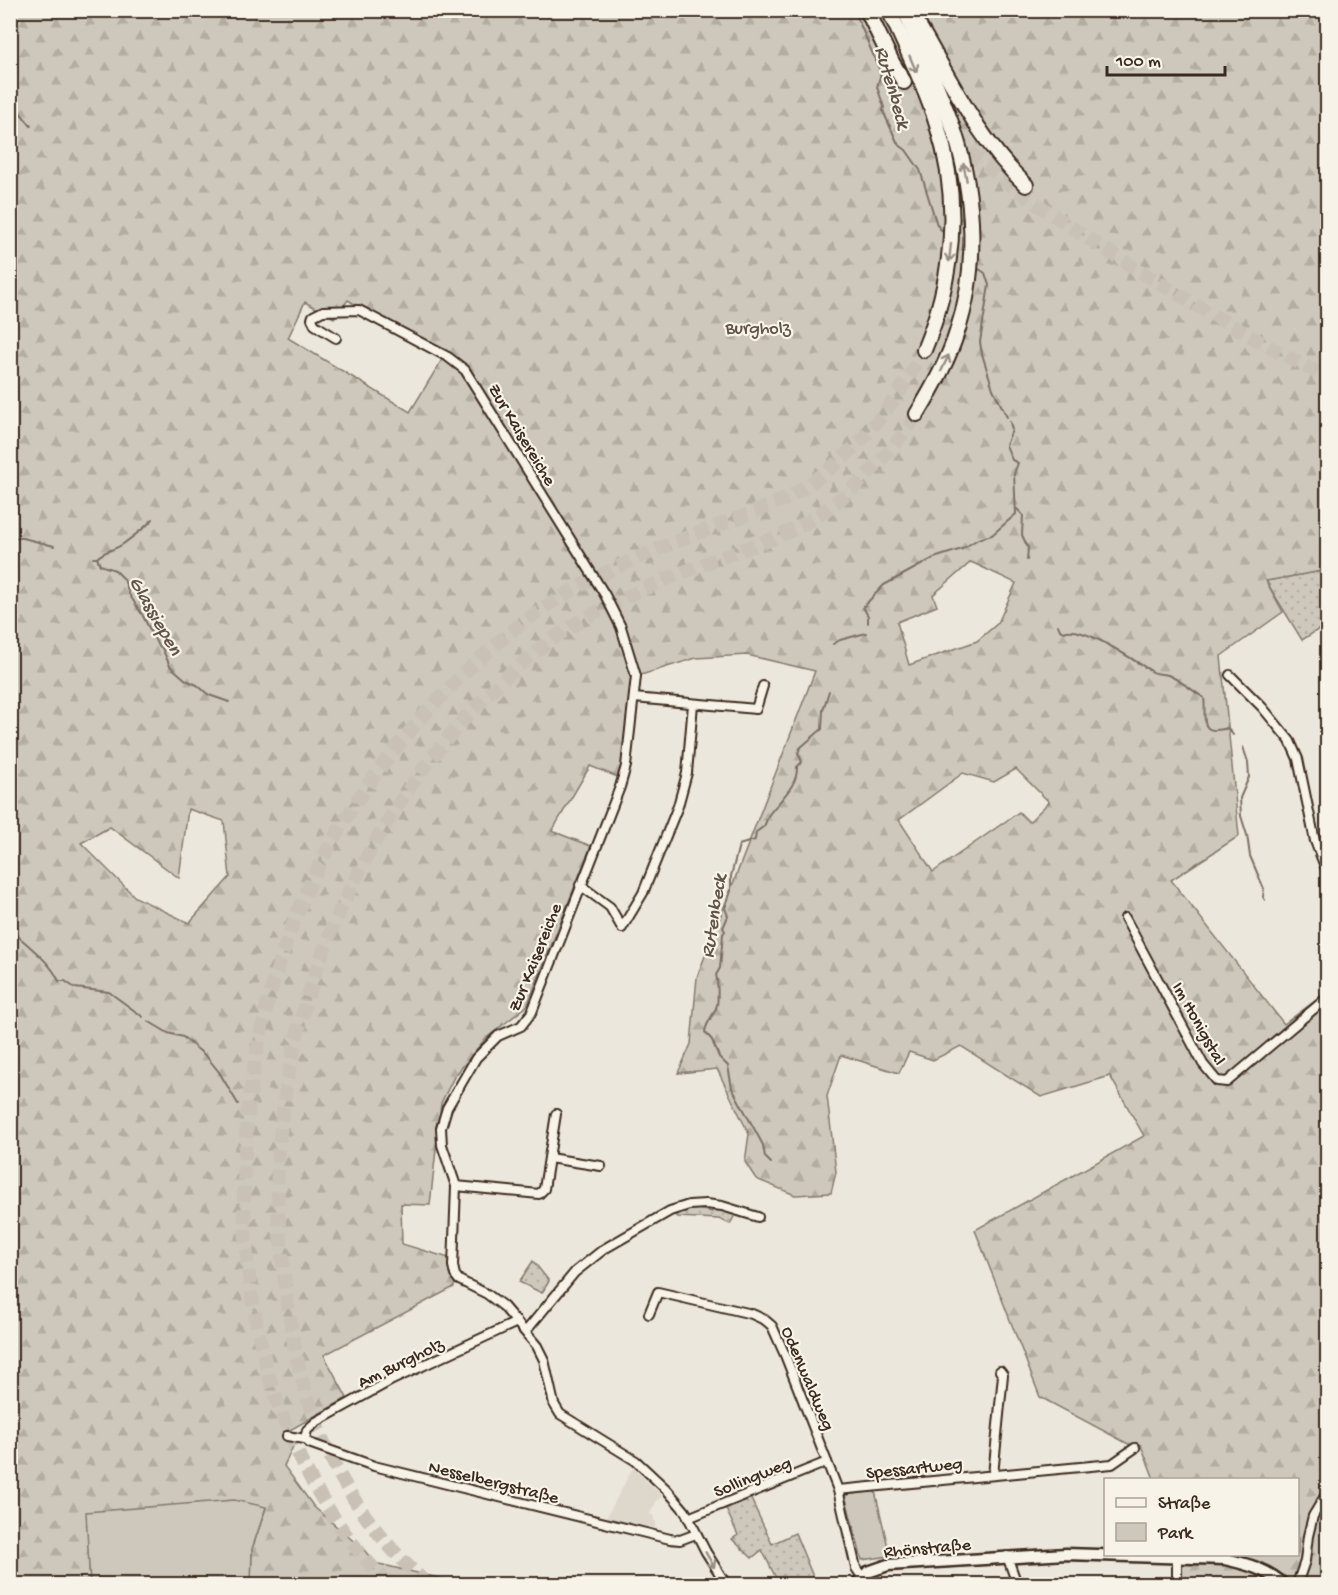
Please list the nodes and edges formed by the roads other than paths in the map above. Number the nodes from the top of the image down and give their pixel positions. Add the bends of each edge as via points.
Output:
1 (867, 10) edge
2 (889, 10) edge
3 (907, 10) edge
4 (904, 82) tunnel mouth
5 (1026, 185) dead end
6 (336, 338) dead end
7 (924, 350) tunnel mouth
8 (917, 414) tunnel mouth
9 (1230, 675) dead end
10 (763, 686) dead end
11 (634, 698) junction
12 (693, 704) junction
13 (1328, 874) edge
14 (580, 885) junction
15 (1125, 918) dead end
16 (1328, 997) edge
17 (556, 1114) dead end
18 (549, 1158) junction
19 (601, 1166) dead end
20 (456, 1186) junction
21 (758, 1217) dead end
22 (649, 1314) dead end
23 (517, 1322) junction
24 (526, 1332) junction
25 (1000, 1371) dead end
26 (287, 1436) dead end
27 (305, 1439) junction
28 (1135, 1448) dead end
29 (827, 1462) junction
30 (993, 1475) junction
31 (838, 1490) junction
32 (1328, 1491) edge
33 (688, 1518) junction
34 (696, 1534) junction
35 (1104, 1555) edge
36 (1007, 1556) junction
37 (1178, 1556) joint
38 (860, 1581) edge
39 (726, 1584) edge
40 (1017, 1584) edge
41 (1177, 1584) edge
42 (1283, 1584) edge
43 (1298, 1584) edge

1 - 4 highway
2 -> 7 highway via 937,124 951,195 949,265 940,307
3 - 5 highway via 987,141
8 -> 3 highway via 957,332 967,292 971,229 956,135
6 - 11 street, Zur Kaisereiche via 315,325 313,316 324,310 359,310 465,370 605,594 621,627 636,676
9 - 13 street via 1290,741 1298,759 1315,841
10 - 12 street via 756,709
11 - 12 street
11 - 14 street, Zur Kaisereiche via 620,787
12 - 14 street, Zur Kaisereiche via 687,772 678,806 643,893 622,928 610,907
14 - 20 street, Zur Kaisereiche via 532,1012 521,1026 498,1036 476,1058 447,1108 441,1128 442,1145
15 - 16 street, Im Honigstal via 1203,1064 1217,1081 1227,1082
17 - 18 street
18 - 19 street
18 - 20 street via 544,1189 539,1194
20 - 23 street, Zur Kaisereiche via 455,1275 495,1299
21 - 24 street via 706,1204 670,1211 575,1272
22 - 29 street, Odenwaldweg via 658,1292 736,1309 765,1320 780,1344
23 - 24 street
23 - 27 street, Am Burgholz via 392,1380 315,1422
24 - 33 street via 544,1360 560,1414 636,1461 667,1490
25 - 30 street via 1003,1375
26 - 27 street, Nesselbergstraße
27 - 34 street, Nesselbergstraße via 374,1466 531,1506 670,1539
28 - 30 street, Spessartweg via 1112,1464
29 - 31 street, Odenwaldweg
29 - 33 street, Sollingweg
30 - 31 street, Spessartweg
31 - 38 street, Odenwaldweg
32 - 43 street via 1313,1516
33 - 34 street
34 -> 39 street
35 - 36 street, Rhönstraße
36 - 38 street, Rhönstraße via 888,1565 876,1568
36 - 40 street
37 - 41 street
37 - 42 street, Rhönstraße via 1247,1564

